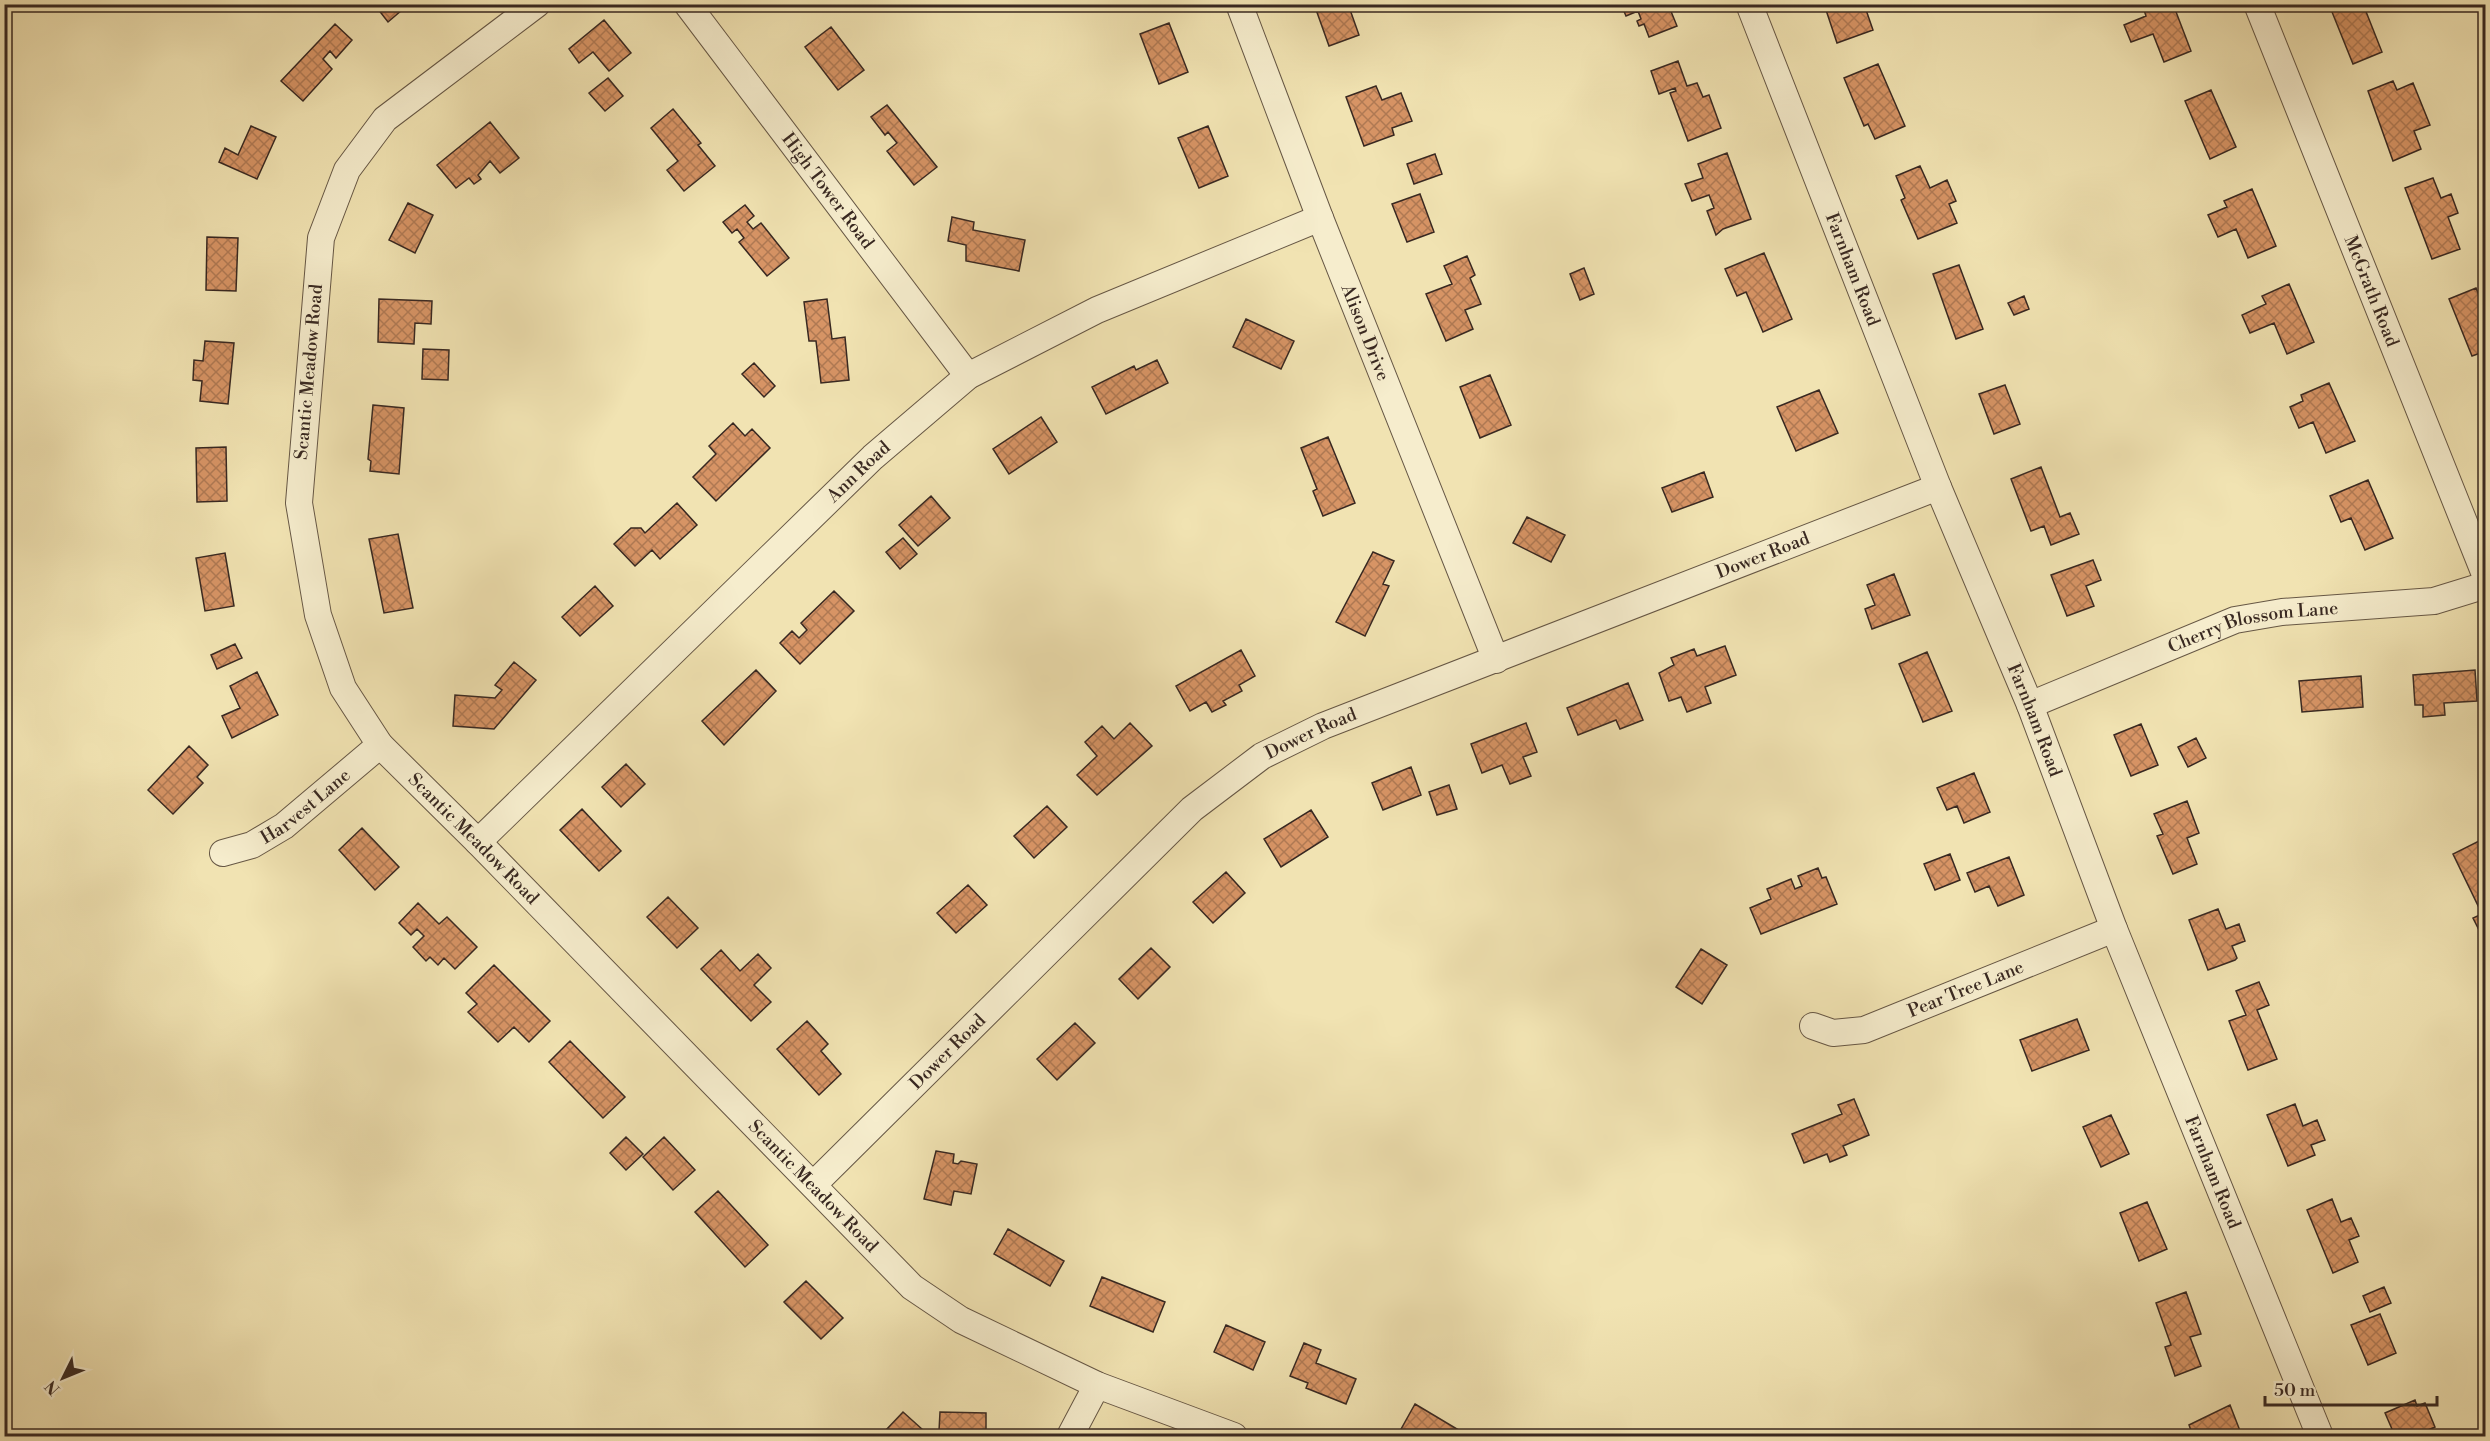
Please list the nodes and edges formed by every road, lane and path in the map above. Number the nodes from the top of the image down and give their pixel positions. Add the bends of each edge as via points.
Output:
1 (537, 4) edge
2 (687, 4) edge
3 (1239, 4) edge
4 (1749, 4) edge
5 (2257, 4) edge
6 (1320, 218) junction
7 (968, 376) junction
8 (1938, 487) junction
9 (2486, 577) edge
10 (2486, 585) edge
11 (1496, 660) junction
12 (2030, 705) junction
13 (380, 745) junction
14 (478, 842) junction
15 (223, 853) dead end
16 (2115, 929) junction
17 (1813, 1026) dead end
18 (814, 1184) junction
19 (1097, 1385) junction
20 (1070, 1437) edge
21 (1234, 1437) edge
22 (2320, 1437) edge

1 - 13 street, Scantic Meadow Road via 385,118 347,170 321,238 299,503 318,615 343,688
2 - 7 street, High Tower Road
3 - 6 street, Alison Drive
4 - 8 street, Farnham Road
5 - 9 street, McGrath Road
6 - 7 street, Ann Road via 1096,310
6 - 11 street, Alison Drive
7 - 14 street, Ann Road via 873,457
8 - 11 street, Dower Road
8 - 12 street, Farnham Road
10 - 12 street, Cherry Blossom Lane via 2434,601 2282,612 2235,620
11 - 18 street, Dower Road via 1323,726 1262,756 1192,809
12 - 16 street, Farnham Road
13 - 14 street, Scantic Meadow Road
13 - 15 street, Harvest Lane via 284,826 252,845
14 - 18 street, Scantic Meadow Road
16 - 17 street, Pear Tree Lane via 1864,1030 1833,1033
16 - 22 street, Farnham Road
18 - 19 street, Scantic Meadow Road via 912,1287 961,1320
19 - 20 street
19 - 21 street, Scantic Meadow Road

